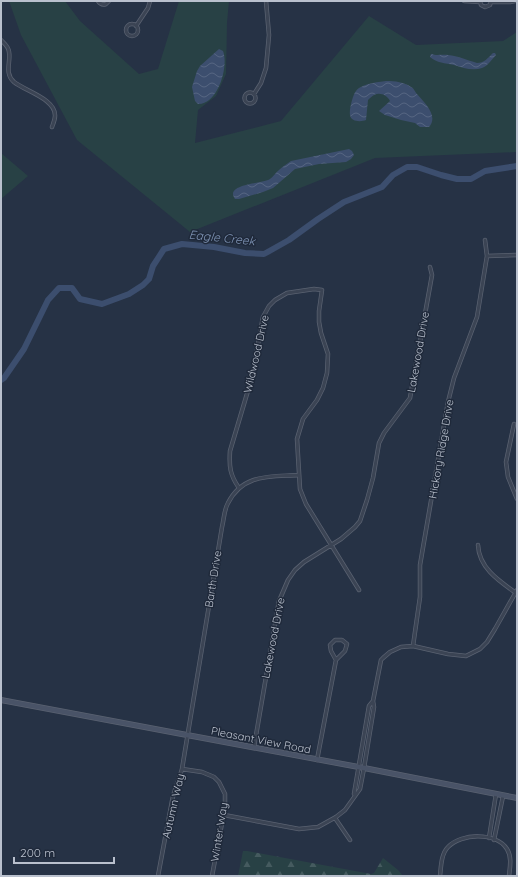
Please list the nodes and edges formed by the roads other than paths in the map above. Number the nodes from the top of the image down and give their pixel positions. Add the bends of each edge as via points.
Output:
1 (98, 1) edge
2 (109, 1) edge
3 (150, 1) edge
4 (266, 1) edge
5 (464, 1) edge
6 (491, 1) edge
7 (515, 1) edge
8 (480, 2) edge
9 (136, 26) dead end
10 (1, 40) edge
11 (254, 94) dead end
12 (52, 127) dead end
13 (485, 240) dead end
14 (517, 255) edge
15 (487, 256) junction
16 (430, 267) dead end
17 (514, 424) dead end
18 (299, 476) junction
19 (239, 488) junction
20 (517, 499) edge
21 (331, 545) junction
22 (478, 546) dead end
23 (359, 590) dead end
24 (516, 592) edge
25 (413, 646) junction
26 (336, 660) junction
27 (1, 700) edge
28 (187, 735) junction
29 (254, 747) junction
30 (317, 760) junction
31 (362, 768) junction
32 (182, 769) junction
33 (496, 794) junction
34 (503, 796) junction
35 (517, 798) edge
36 (224, 815) junction
37 (335, 818) junction
38 (489, 838) junction
39 (350, 840) dead end
40 (494, 840) junction
41 (158, 876) edge
42 (212, 876) edge
43 (440, 876) edge
44 (509, 876) edge

1 - 2 street via 103,5
3 - 9 street
4 - 11 street via 269,35 266,68
5 - 8 street
6 - 7 street
6 - 8 street via 490,5 485,7
10 - 12 street via 9,50 8,73 13,81 54,108
13 - 15 street, Hickory Ridge Drive
14 - 15 street
15 - 25 street, Hickory Ridge Drive via 477,318 454,378 448,402 420,565 420,597
16 - 21 street, Lakewood Drive via 432,275 410,398 379,443 371,486 360,520 355,528
17 - 20 street via 506,462 508,477
18 - 19 street, Barth Drive via 263,477
18 - 19 street, Wildwood Drive via 298,439 303,419 317,400 327,373 328,354 319,322 322,290 314,289 287,293 269,306 263,317 252,377 230,451 230,472
18 - 21 street, Wildwood Drive via 303,497
19 - 28 street, Barth Drive via 227,504 222,527
21 - 23 street, Wildwood Drive
21 - 29 street, Lakewood Drive via 295,570 282,591
22 - 24 street via 483,563 490,572 497,580
24 - 25 street via 487,642 480,649 466,656
25 - 31 street via 401,647 381,660
26 - 26 street via 345,651 347,644 342,640 335,640 330,645
26 - 30 street
27 - 28 main road, Pleasant View Road
28 - 29 main road, Pleasant View Road
28 - 32 street, Autumn Way
29 - 30 main road, Pleasant View Road
30 - 31 main road, Pleasant View Road
31 - 33 main road, Pleasant View Road
31 - 37 street via 360,789 345,810
32 - 36 street, Winter Way via 214,777 225,794
32 - 41 street, Autumn Way via 174,790
33 - 34 main road, Pleasant View Road
33 - 38 street
34 - 35 main road, Pleasant View Road
34 - 40 street
36 - 37 street via 299,829 318,827
36 - 42 street, Winter Way
37 - 39 street
38 - 40 street
38 - 43 street via 470,836 448,847 444,853
40 - 44 street via 508,850

